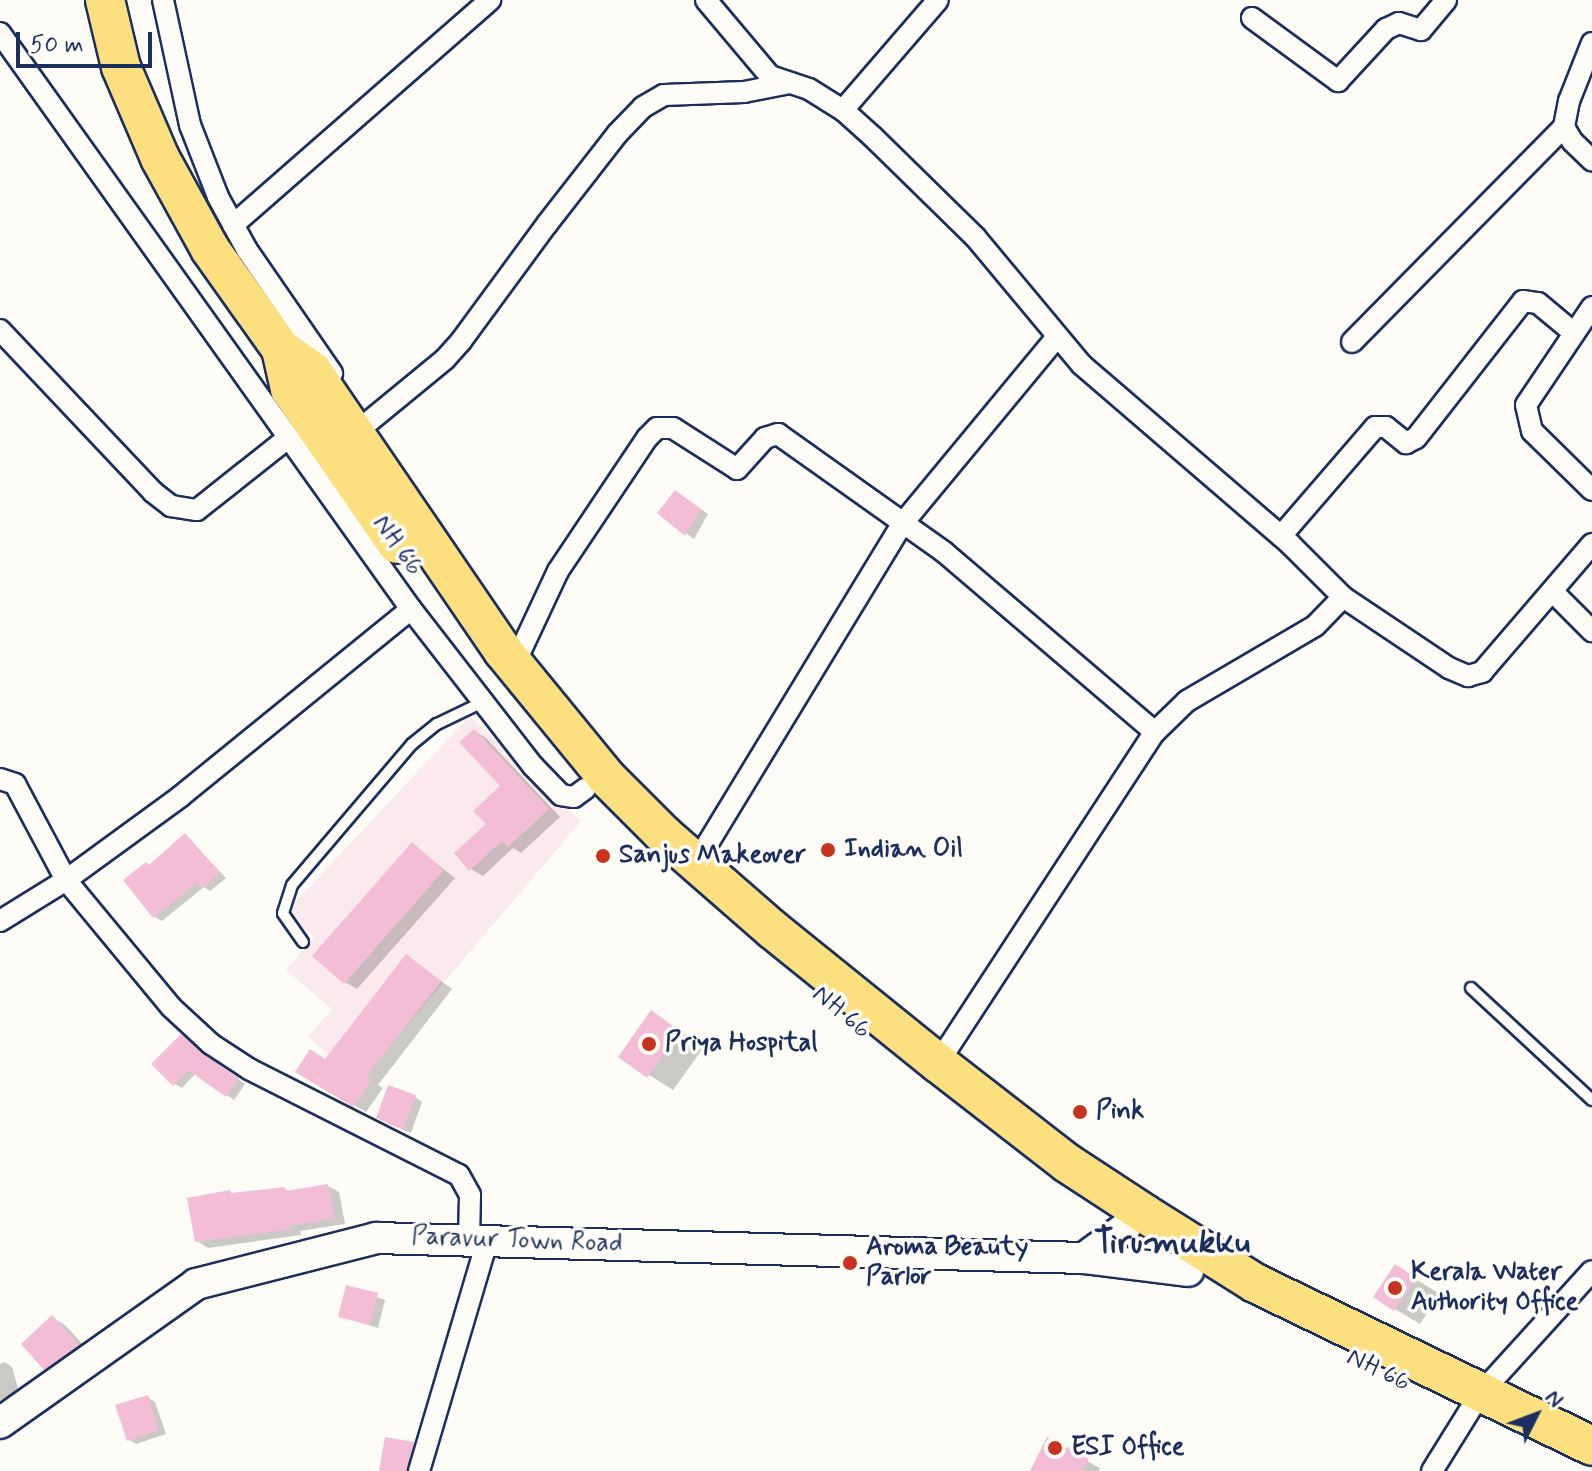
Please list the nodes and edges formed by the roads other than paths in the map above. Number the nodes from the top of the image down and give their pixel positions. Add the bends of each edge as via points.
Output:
1 (105, 0) edge
2 (163, 0) edge
3 (490, 0) edge
4 (706, 0) edge
5 (938, 0) edge
6 (1446, 0) edge
7 (1252, 18) dead end
8 (0, 33) edge
9 (1592, 43) edge
10 (794, 83) junction
11 (843, 110) junction
12 (1564, 127) junction
13 (1592, 160) edge
14 (233, 225) junction
15 (1592, 307) edge
16 (0, 330) edge
17 (1574, 333) junction
18 (1057, 337) junction
19 (1352, 342) dead end
20 (281, 349) junction
21 (366, 424) junction
22 (289, 437) junction
23 (1592, 490) edge
24 (402, 508) junction
25 (903, 523) junction
26 (1281, 536) junction
27 (1592, 544) edge
28 (1552, 591) junction
29 (1343, 597) junction
30 (411, 609) junction
31 (1592, 631) edge
32 (514, 665) junction
33 (483, 702) junction
34 (1155, 732) junction
35 (0, 779) edge
36 (585, 789) junction
37 (696, 863) junction
38 (66, 880) junction
39 (0, 921) edge
40 (303, 942) dead end
41 (1471, 988) dead end
42 (938, 1063) junction
43 (1592, 1100) edge
44 (1125, 1228) junction
45 (478, 1240) junction
46 (1084, 1258) junction
47 (1188, 1271) junction
48 (1592, 1271) edge
49 (1474, 1405) junction
50 (0, 1423) edge
51 (1592, 1446) edge
52 (419, 1471) edge
53 (1432, 1471) edge
54 (1586, 1471) edge

1 - 20 highway, NH 66 via 121,67 160,158 210,249
2 - 14 street via 190,125
3 - 14 street
4 - 10 street via 768,74
5 - 11 street
6 - 7 street via 1421,30 1399,23 1386,29 1338,81
8 - 22 street
9 - 12 street
10 - 11 street
10 - 21 street via 744,92 664,95 643,107 599,156 453,350
11 - 18 street via 976,238
12 - 13 street
12 - 19 street
14 - 21 street
15 - 17 street
16 - 22 street via 171,506 197,510
17 - 23 street via 1530,393 1526,417 1541,442
17 - 26 street via 1538,303 1523,301 1416,438 1406,443 1386,427 1375,427
18 - 25 street
18 - 26 street via 1082,365
20 - 24 highway, NH 66 via 312,371
20 - 36 highway, NH 66 via 290,389 429,591 521,715
21 - 24 street via 403,484
22 - 30 street
24 - 32 highway, NH 66
25 - 32 street via 778,434 765,438 737,469 664,425 647,438 558,571
25 - 34 street
25 - 37 street
26 - 29 street
27 - 28 street
28 - 29 street via 1474,676 1449,668
28 - 31 street
29 - 34 street via 1315,626 1187,701
30 - 33 street
30 - 38 street via 181,796
32 - 37 highway, NH 66 via 606,777
33 - 36 street via 561,795 574,797
33 - 40 lane via 437,724 412,744 292,885 283,913
34 - 42 street
35 - 38 street via 19,791
36 - 44 highway, NH 66 via 713,907 947,1101
37 - 42 highway, NH 66
38 - 39 street
38 - 45 street via 171,1007 211,1044 249,1069 459,1175 470,1195
41 - 43 lane
42 - 49 highway, NH 66 via 1067,1163 1255,1283
44 - 46 main road
44 - 47 highway, NH 66
45 - 46 main road, Paravur Town Road
45 - 50 main road, Paravur Town Road via 376,1238 196,1284
45 - 52 street
46 - 47 main road, Paravur Town Road
47 - 49 highway, NH 66 via 1292,1329
48 - 49 street
49 - 51 highway, NH 66
49 - 53 street
49 - 54 highway, NH 66

